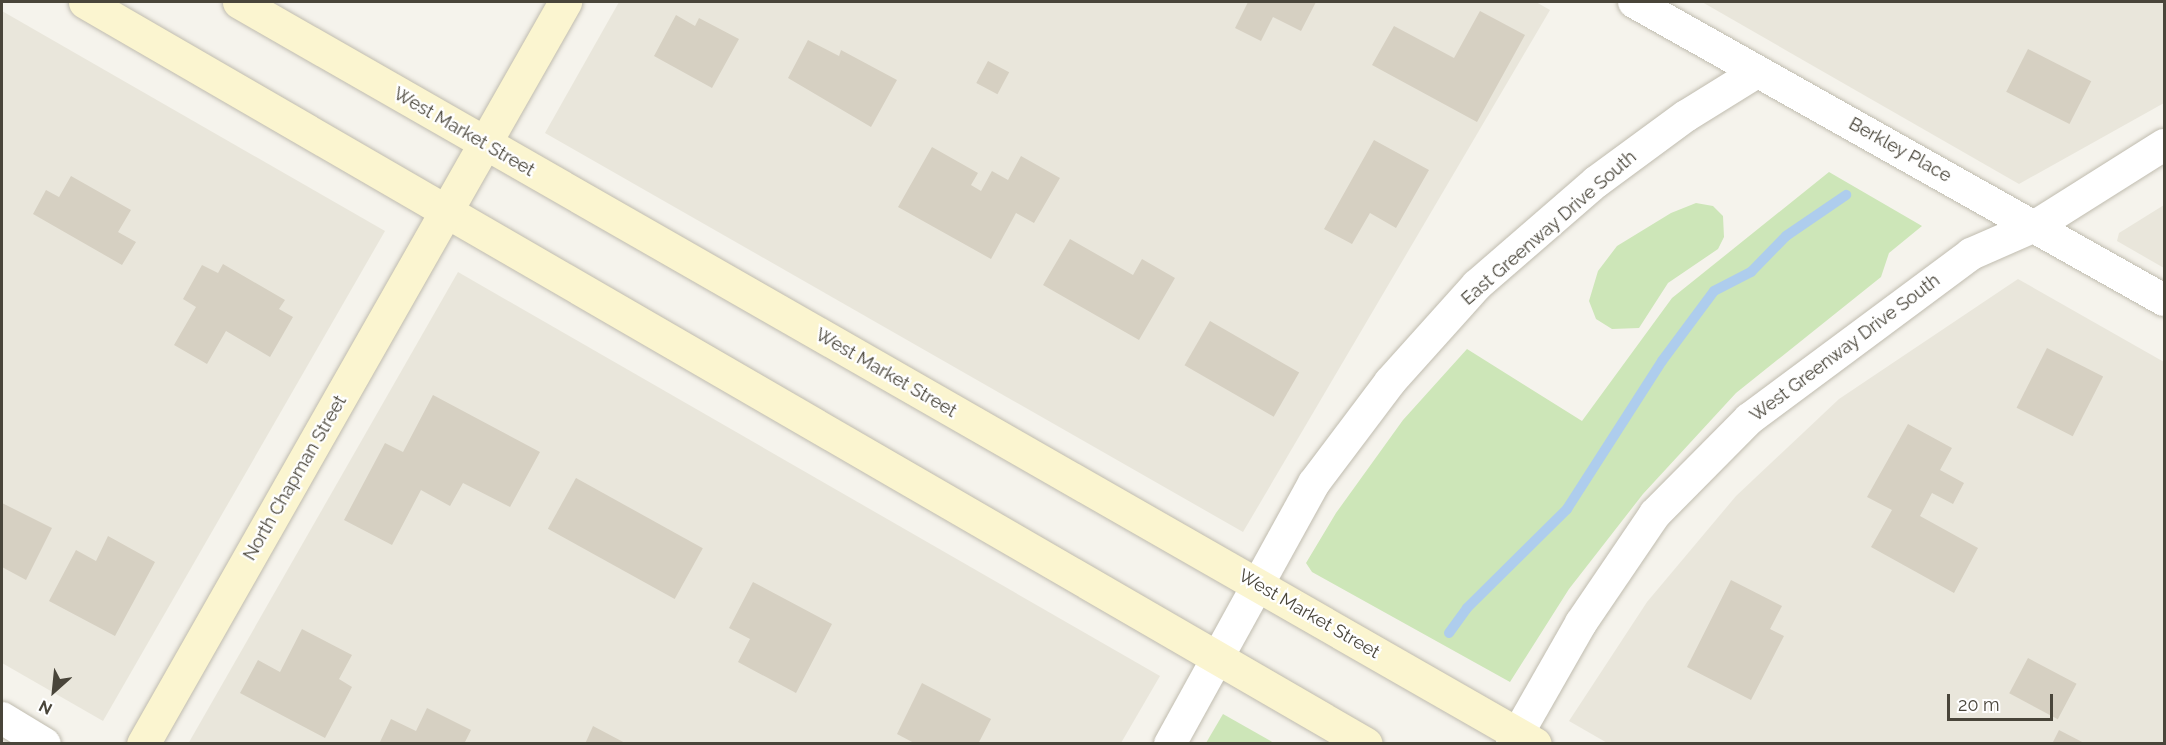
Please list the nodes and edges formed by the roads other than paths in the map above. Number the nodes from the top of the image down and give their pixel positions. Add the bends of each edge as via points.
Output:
1 (85, 2) edge
2 (239, 2) edge
3 (565, 2) edge
4 (1634, 2) edge
5 (1757, 72) junction
6 (486, 144) junction
7 (2164, 144) edge
8 (447, 212) junction
9 (2037, 225) junction
10 (2164, 300) edge
11 (1260, 586) junction
12 (1218, 660) junction
13 (2, 718) edge
14 (1521, 740) edge
15 (45, 744) edge
16 (143, 744) edge
17 (1170, 744) edge
18 (1366, 744) edge

1 - 8 main road
2 - 6 main road, West Market Street
3 - 6 main road, North Chapman Street
4 - 5 street, Berkley Place
5 - 9 street, Berkley Place
5 - 11 street, East Greenway Drive South via 1686,116 1596,182 1477,285 1390,382 1314,483
6 - 8 main road, North Chapman Street
6 - 11 main road, West Market Street
7 - 9 street, West Greenway Drive South
8 - 12 main road
8 - 16 main road, North Chapman Street
9 - 10 street, Berkley Place
9 - 14 street, West Greenway Drive South via 1971,254 1749,419 1655,514 1581,623
11 - 12 street, East Greenway Drive South
11 - 14 main road, West Market Street
12 - 17 street, East Greenway Drive South
12 - 18 main road
13 - 15 street

